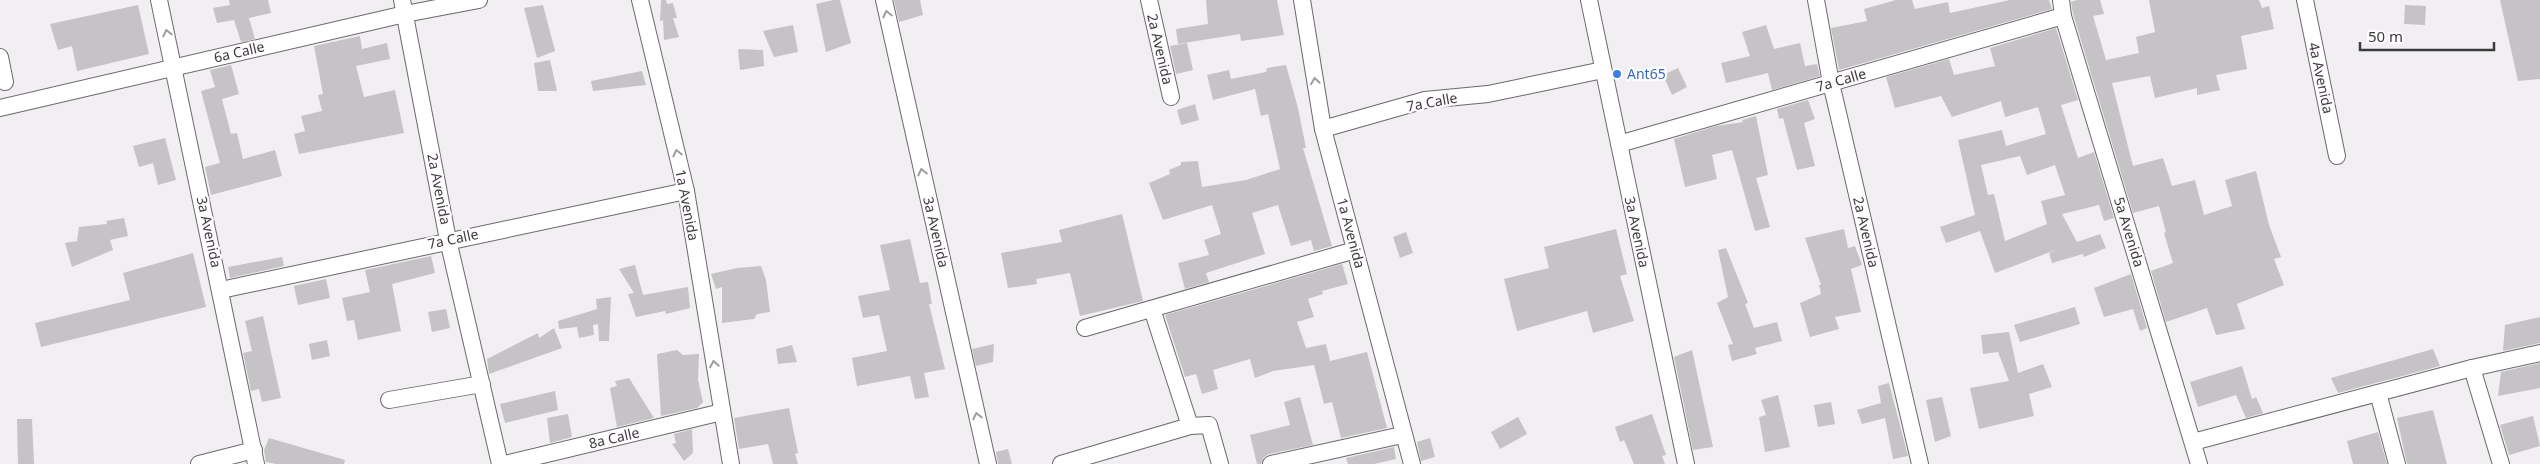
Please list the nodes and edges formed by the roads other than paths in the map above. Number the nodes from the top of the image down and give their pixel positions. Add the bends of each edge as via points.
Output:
1 (159, 0) edge
2 (479, 0) edge
3 (640, 0) edge
4 (884, 0) edge
5 (1149, 0) edge
6 (1302, 0) edge
7 (1589, 0) edge
8 (1816, 0) edge
9 (2061, 0) edge
10 (2305, 0) edge
11 (403, 7) edge
12 (2063, 16) junction
13 (0, 57) edge
14 (175, 66) junction
15 (1602, 70) junction
16 (5, 82) dead end
17 (1831, 83) junction
18 (1171, 97) dead end
19 (0, 108) edge
20 (1323, 129) junction
21 (1619, 144) junction
22 (2338, 156) dead end
23 (686, 192) junction
24 (448, 240) junction
25 (1355, 250) junction
26 (221, 290) junction
27 (1152, 308) junction
28 (1085, 328) dead end
29 (2540, 353) edge
30 (2472, 368) junction
31 (482, 384) junction
32 (2378, 393) junction
33 (389, 400) dead end
34 (722, 412) junction
35 (1190, 426) junction
36 (1402, 434) junction
37 (2193, 442) junction
38 (255, 457) edge
39 (2196, 463) edge
40 (199, 464) edge
41 (500, 464) edge
42 (505, 464) edge
43 (731, 464) edge
44 (988, 464) edge
45 (1061, 464) edge
46 (1220, 464) edge
47 (1270, 464) edge
48 (1412, 464) edge
49 (1686, 464) edge
50 (1920, 464) edge
51 (2397, 464) edge
52 (2501, 464) edge

14 -> 1 street, 3a Avenida
2 - 11 street, 6a Calle
23 -> 3 street, 1a Avenida
44 -> 4 street, 3a Avenida
5 - 18 street, 2a Avenida
20 -> 6 street, 1a Avenida
7 - 15 street, 3a Avenida
8 - 17 street, 2a Avenida
9 - 12 street, 5a Avenida
10 - 22 street, 4a Avenida
11 - 14 street, 6a Calle
11 - 24 street, 2a Avenida
12 - 17 street, 7a Calle
12 - 37 street, 5a Avenida
13 - 16 street
14 - 19 street, 6a Calle
14 - 26 street, 3a Avenida
15 - 20 street, 7a Calle via 1488,94 1425,100
15 - 21 street, 3a Avenida
17 - 21 street, 7a Calle
17 - 50 street, 2a Avenida
20 - 25 street, 1a Avenida
21 - 49 street, 3a Avenida
23 - 24 street, 7a Calle
34 -> 23 street, 1a Avenida
24 - 26 street, 7a Calle
24 - 31 street, 2a Avenida
25 - 27 street
25 - 36 street, 1a Avenida
26 - 38 street, 3a Avenida
27 - 28 street
27 - 35 street
29 - 30 street
30 - 32 street
30 - 52 street
31 - 33 street
31 - 41 street, 2a Avenida
32 - 37 street
32 - 51 street
34 - 42 street, 8a Calle
34 - 43 street, 1a Avenida
35 - 45 street
35 - 46 street via 1209,425
36 - 47 street
36 - 48 street, 1a Avenida
37 - 39 street, 5a Avenida
38 - 40 street

